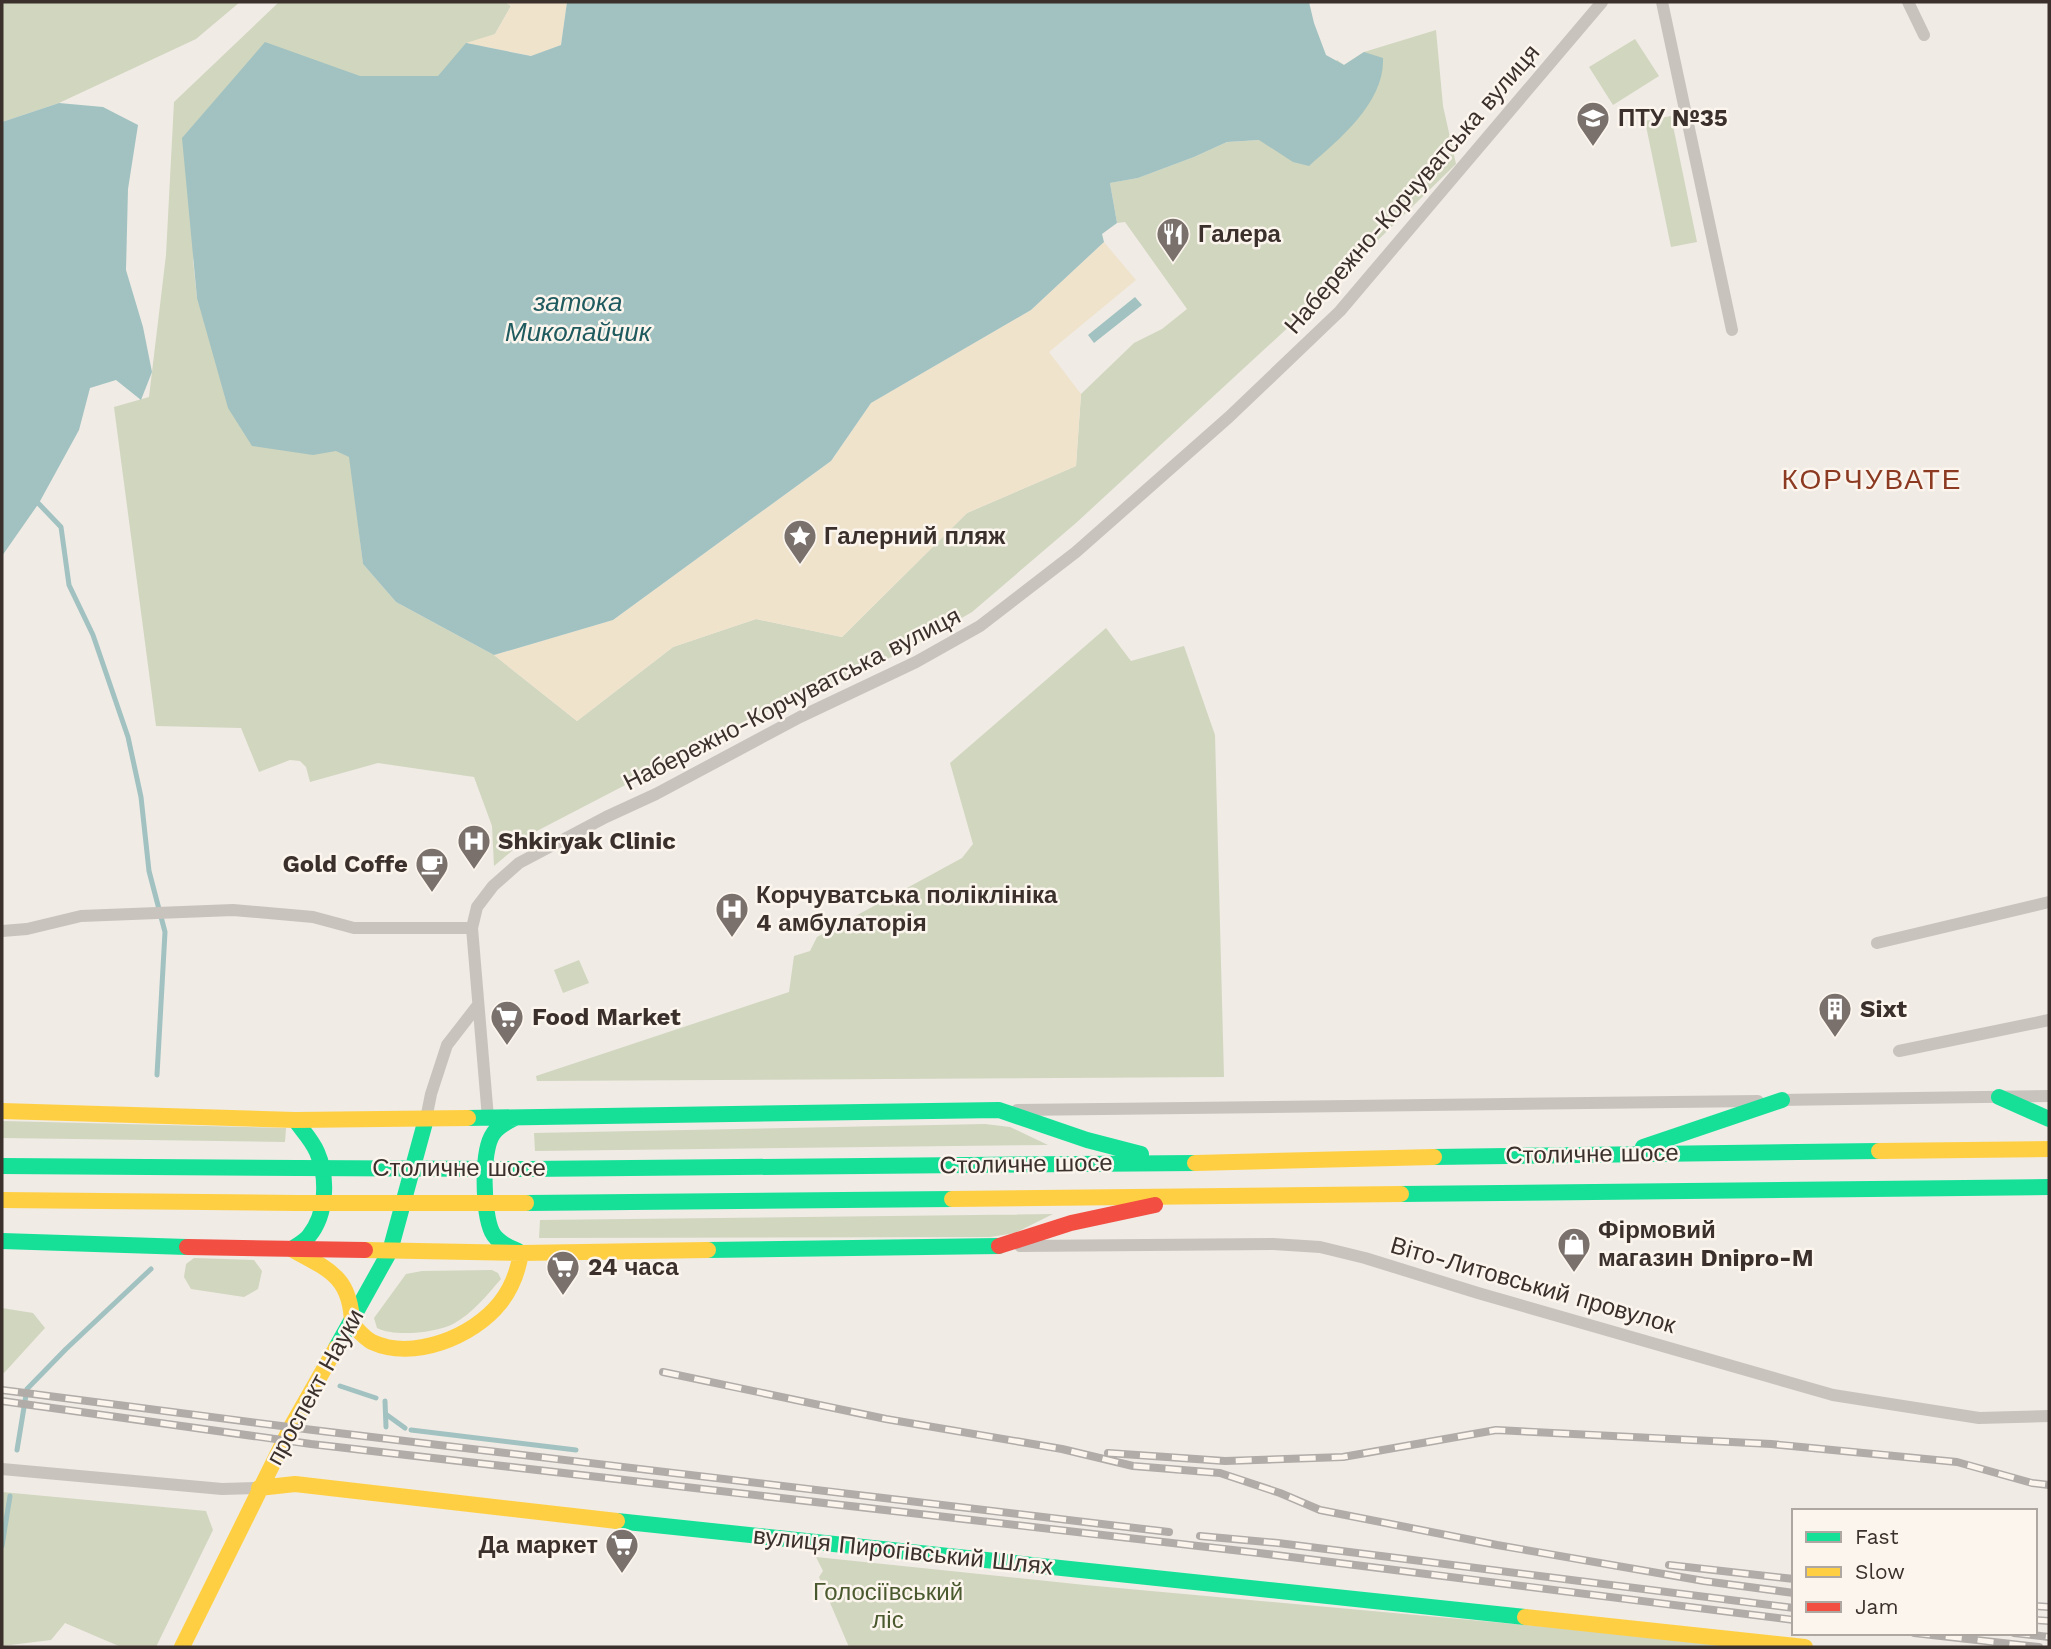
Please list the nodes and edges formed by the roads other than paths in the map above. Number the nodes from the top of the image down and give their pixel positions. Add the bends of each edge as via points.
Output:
1 (1601, 2) edge
2 (1662, 2) edge
3 (1908, 2) edge
4 (1924, 35) dead end
5 (1732, 330) dead end
6 (2049, 902) edge
7 (472, 928) junction
8 (2, 931) edge
9 (1877, 943) dead end
10 (478, 1005) junction
11 (2049, 1020) edge
12 (1899, 1051) dead end
13 (2049, 1096) edge
14 (1999, 1097) junction
15 (1782, 1100) junction
16 (999, 1110) junction
17 (2, 1111) edge
18 (488, 1118) junction
19 (515, 1118) junction
20 (426, 1119) junction
21 (2049, 1119) edge
22 (295, 1120) junction
23 (2049, 1149) edge
24 (1624, 1153) junction
25 (1188, 1163) junction
26 (2, 1166) edge
27 (2049, 1187) edge
28 (1201, 1195) junction
29 (2, 1200) edge
30 (2, 1241) edge
31 (999, 1246) junction
32 (292, 1249) junction
33 (390, 1251) junction
34 (522, 1253) junction
35 (352, 1324) junction
36 (2049, 1416) edge
37 (2, 1469) edge
38 (259, 1488) junction
39 (181, 1647) edge
40 (1805, 1647) edge

1 - 7 street, Набережно-Корчуватська вулиця via 1340,311 1274,376 1076,552 980,626 916,662 519,863 477,907
2 - 5 street
3 - 4 street
6 - 9 street
7 - 8 street via 354,928 313,917 233,910 81,916
7 - 10 street
10 - 18 street
10 - 20 street via 447,1045
11 - 12 street
13 - 14 street
14 - 15 street
14 - 21 main road
15 - 16 street
15 - 24 main road
16 - 19 main road
16 - 25 main road via 1112,1148
17 - 22 main road
18 - 19 main road
18 - 20 main road
19 - 34 main road via 498,1127 486,1153 487,1218 494,1235
20 - 22 main road
20 - 33 main road, проспект Науки
22 - 32 main road via 317,1150 325,1178 317,1223
23 - 24 main road, Столичне шосе
24 - 25 main road, Столичне шосе
25 - 26 main road, Столичне шосе, bridge via 525,1169
27 - 28 main road, Столичне шосе
28 - 29 main road, Столичне шосе, bridge via 526,1203
28 - 31 main road via 1071,1223
30 - 32 main road
31 - 34 main road
31 - 36 street, Віто-Литовський провулок via 1320,1247 1833,1395 1979,1418
32 - 33 main road
32 - 35 main road via 340,1278 353,1303
33 - 34 main road
33 - 35 main road, проспект Науки
34 - 35 main road via 519,1270 497,1307 454,1337 405,1348 374,1343
35 - 38 main road, проспект Науки
37 - 38 street, вулиця Пирогівський Шлях via 222,1489
38 - 39 main road, проспект Науки
38 - 40 main road, вулиця Пирогівський Шлях via 295,1484

